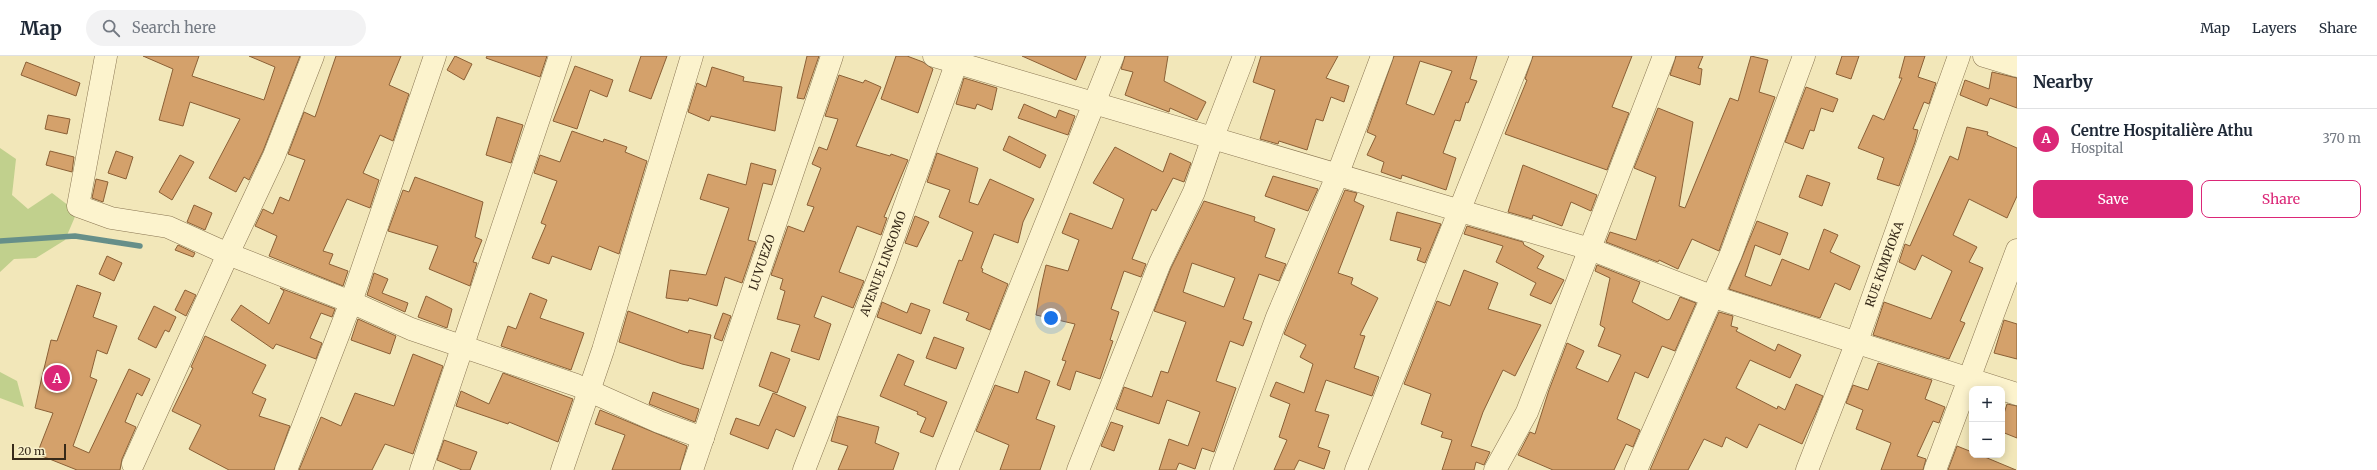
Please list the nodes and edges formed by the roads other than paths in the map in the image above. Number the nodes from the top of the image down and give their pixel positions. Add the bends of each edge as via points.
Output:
1 (106, 56) edge
2 (313, 56) edge
3 (436, 56) edge
4 (560, 56) edge
5 (692, 56) edge
6 (832, 56) edge
7 (934, 56) edge
8 (1113, 56) edge
9 (1244, 56) edge
10 (1382, 56) edge
11 (1521, 56) edge
12 (1664, 56) edge
13 (1804, 56) edge
14 (1959, 56) edge
15 (1984, 56) edge
16 (958, 59) edge
17 (2017, 66) edge
18 (1094, 103) junction
19 (1213, 137) junction
20 (1337, 176) junction
21 (1460, 210) junction
22 (1590, 249) junction
23 (2017, 250) edge
24 (228, 254) junction
25 (1711, 296) junction
26 (351, 302) junction
27 (1856, 344) junction
28 (462, 347) junction
29 (1969, 378) junction
30 (589, 391) junction
31 (2017, 394) edge
32 (703, 438) junction
33 (133, 464) dead end
34 (286, 470) edge
35 (421, 470) edge
36 (562, 470) edge
37 (692, 470) edge
38 (804, 470) edge
39 (947, 470) edge
40 (1078, 470) edge
41 (1221, 470) edge
42 (1356, 470) edge
43 (1495, 470) edge
44 (1636, 470) edge
45 (1807, 470) edge
46 (1935, 470) edge

1 - 24 street via 78,206 111,218 168,227
2 - 24 street via 274,156
3 - 26 street
4 - 28 street
5 - 30 street
6 - 32 street, LUVUEZO
7 - 16 street
8 - 18 street
9 - 19 street
10 - 20 street
11 - 21 street
12 - 22 street
13 - 25 street via 1750,207
14 - 27 street, RUE KIMPIOKA
15 - 17 street
16 - 18 street
16 - 38 street, AVENUE LINGOMO via 885,261
18 - 19 street
18 - 39 street
19 - 20 street
19 - 40 street via 1194,192 1160,264
20 - 21 street
20 - 41 street via 1277,317
21 - 22 street
21 - 42 street
22 - 25 street
22 - 43 street via 1527,412
23 - 29 street
24 - 26 street
24 - 33 street
25 - 27 street
25 - 44 street
26 - 28 street via 411,329
26 - 34 street
27 - 29 street
27 - 45 street, RUE KIMPIOKA
28 - 30 street
28 - 35 street
29 - 31 street
29 - 46 street
30 - 32 street
30 - 36 street
32 - 37 street, LUVUEZO

